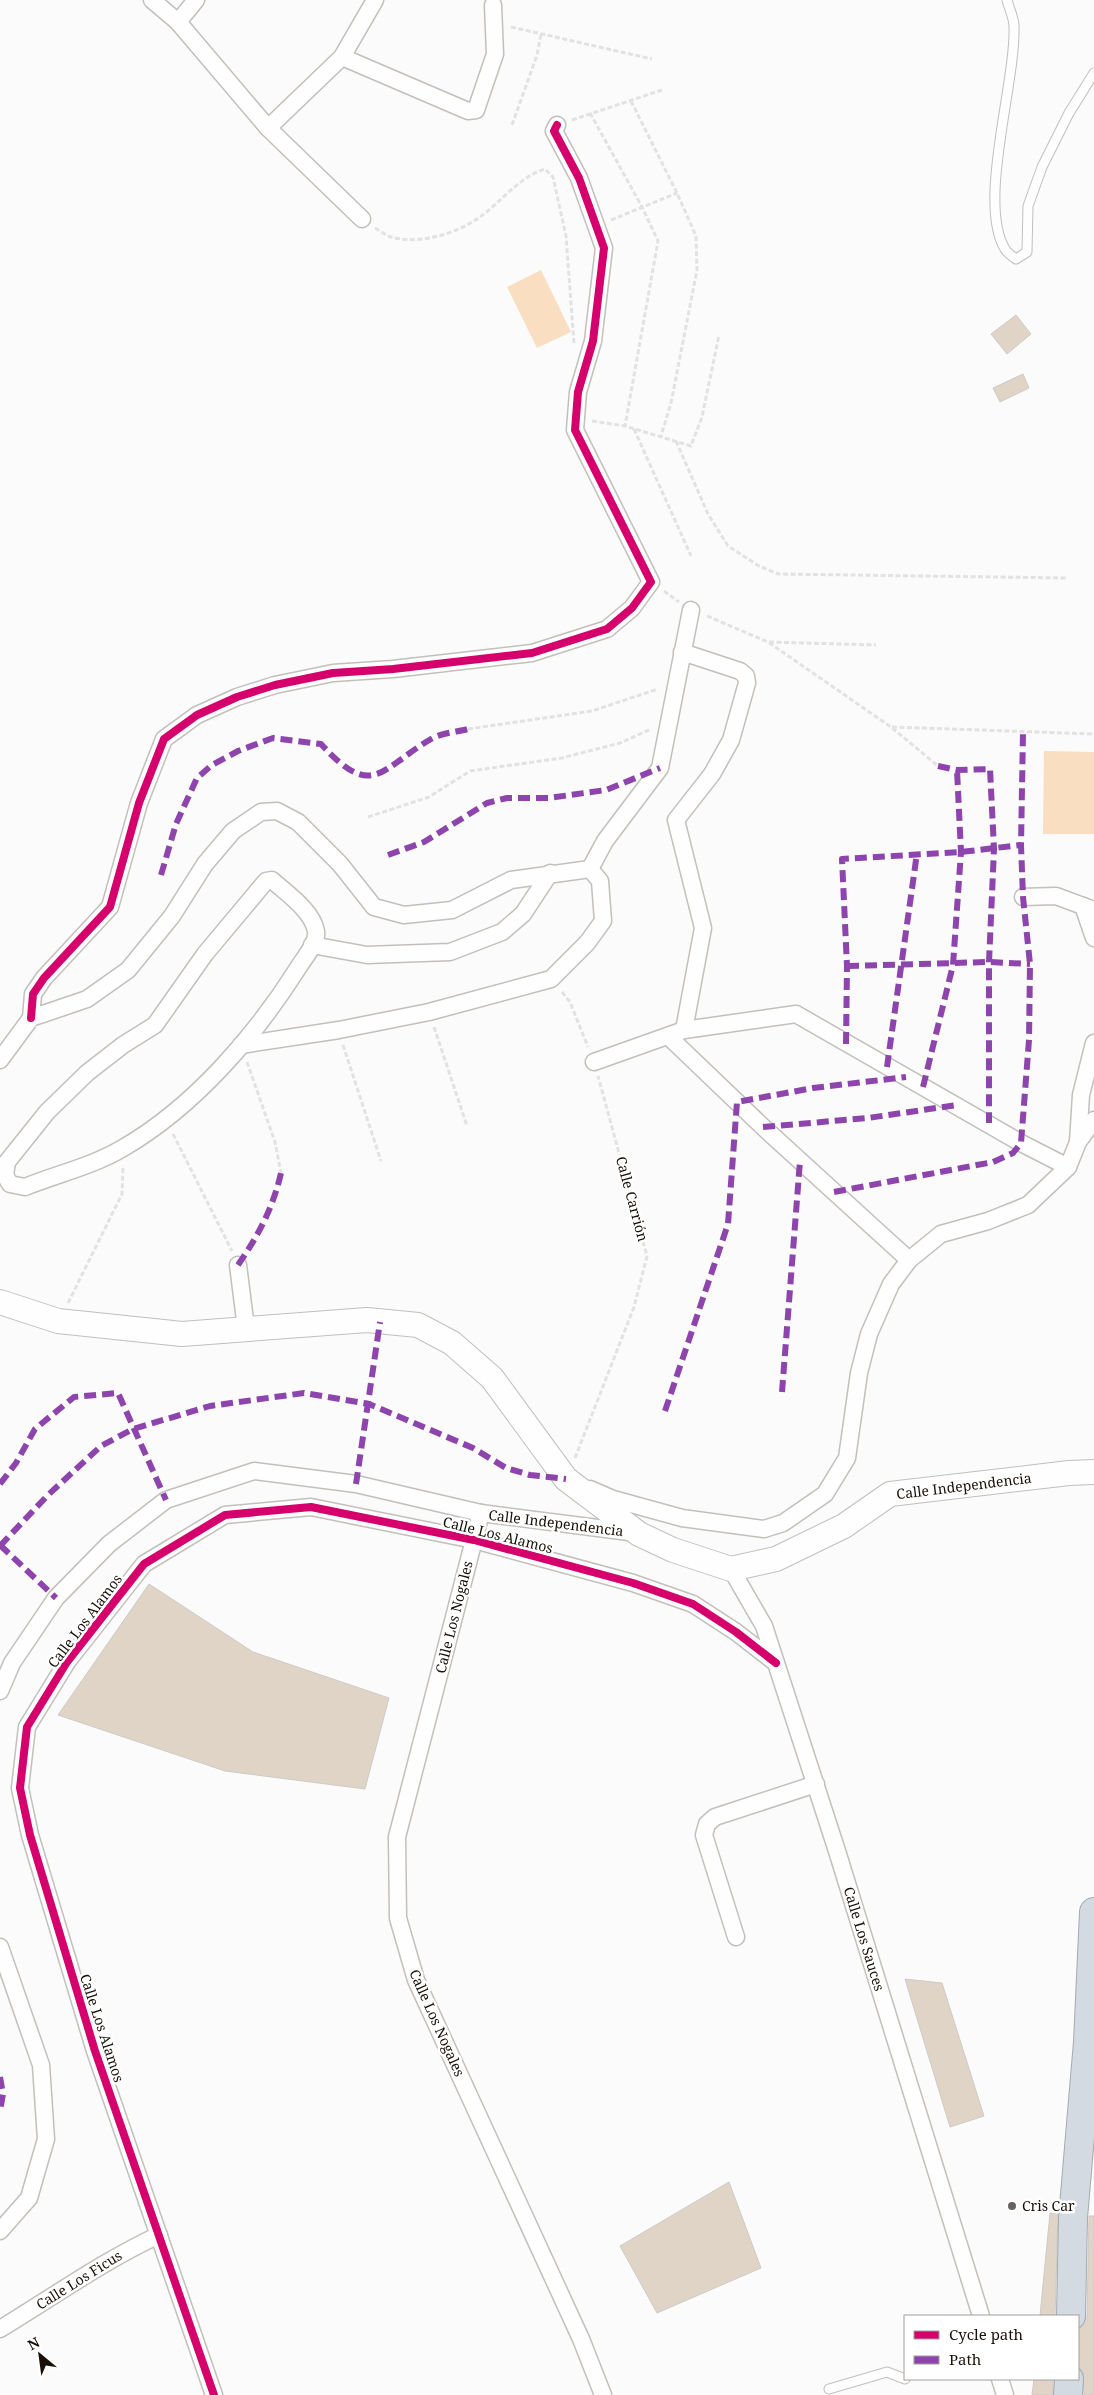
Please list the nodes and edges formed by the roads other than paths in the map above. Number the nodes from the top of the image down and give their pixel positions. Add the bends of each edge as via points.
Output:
1 (152, 0) edge
2 (196, 0) edge
3 (375, 0) edge
4 (1007, 0) edge
5 (493, 5) dead end
6 (178, 22) junction
7 (342, 57) junction
8 (1094, 72) edge
9 (557, 125) road end
10 (268, 128) junction
11 (362, 220) road end
12 (691, 610) road end
13 (682, 652) junction
14 (590, 869) junction
15 (550, 873) junction
16 (1023, 897) dead end
17 (1089, 908) edge
18 (1094, 938) edge
19 (312, 945) junction
20 (31, 1018) junction
21 (684, 1030) junction
22 (668, 1036) junction
23 (1094, 1043) edge
24 (241, 1045) junction
25 (0, 1060) edge
26 (594, 1062) road end
27 (1094, 1120) edge
28 (1078, 1142) junction
29 (1068, 1167) junction
30 (909, 1260) junction
31 (238, 1265) road end
32 (0, 1302) edge
33 (246, 1328) junction
34 (1094, 1472) edge
35 (566, 1479) junction
36 (481, 1513) junction
37 (639, 1534) junction
38 (474, 1540) junction
39 (731, 1569) junction
40 (776, 1663) junction
41 (0, 1691) edge
42 (816, 1784) junction
43 (1094, 1912) edge
44 (736, 1937) dead end
45 (0, 1947) edge
46 (0, 2232) edge
47 (159, 2235) junction
48 (981, 2315) edge
49 (1071, 2315) edge
50 (0, 2329) edge
51 (904, 2379) edge
52 (1000, 2380) edge
53 (1069, 2380) edge
54 (829, 2389) dead end
55 (214, 2395) edge
56 (603, 2395) edge
57 (1005, 2395) edge
58 (1068, 2395) edge

1 - 6 street
2 - 6 street
3 - 7 street
4 - 8 lane via 1014,25 994,194 998,232 1005,250 1016,259 1027,252 1028,206 1042,167
5 - 7 street via 495,54 476,110 468,111
6 - 10 street
7 - 10 street
9 - 20 street via 554,131 579,178 604,248 593,341 578,392 575,430 651,582 632,608 607,629 532,653 332,673 275,685 197,715 164,739 139,803 110,907 44,978 33,994
10 - 11 street
12 - 13 street
13 - 14 street via 660,768 604,841
13 - 21 street via 740,671 746,676 747,683 731,740 712,774 676,820 703,928
14 - 15 street
14 - 24 street via 600,881 603,921 586,944 551,979 429,1012
15 - 19 street via 523,914 502,932 450,952 367,955
15 - 20 street via 511,880 452,910 404,915 374,907 340,864 298,822 277,811 261,812 233,831 205,864 172,916 128,970 87,999
16 - 17 street via 1056,896
17 - 18 street
19 - 24 street via 278,1000
19 - 24 street via 316,932 312,920 272,880 266,881 205,954 155,1025 87,1073 47,1112 8,1162 5,1175 10,1184 25,1187 123,1148 166,1120
20 - 25 street
21 - 22 street
21 - 29 street via 796,1014
22 - 26 street
22 - 30 street
23 - 28 street via 1081,1095
27 - 28 street
28 - 29 street
29 - 30 street via 1028,1204 988,1221 941,1234
30 - 35 street via 891,1284 869,1334 859,1373 847,1458 825,1494 783,1523 764,1529 747,1529 682,1518 613,1499
31 - 33 street
32 - 33 street via 58,1321 182,1334
33 - 35 street via 367,1320 418,1325 452,1343 492,1378
34 - 39 street, Calle Independencia via 890,1494 844,1526 776,1560
35 - 37 street
36 - 37 street, Calle Independencia
36 - 38 street, Calle Los Nogales
36 - 41 street, Calle Independencia via 356,1484 254,1471 166,1500 109,1544 56,1598 12,1664
37 - 39 street, Calle Independencia via 673,1550
38 - 40 street, Calle Los Alamos via 633,1583 693,1604
38 - 47 street, Calle Los Alamos via 311,1507 225,1515 144,1564 67,1662 27,1727 20,1788 30,1835 95,2051
38 - 56 street, Calle Los Nogales via 397,1838 398,1918 416,1980 581,2339
39 - 40 street, Calle Los Sauces via 764,1626
40 - 42 street, Calle Los Sauces
42 - 44 street via 715,1817 707,1824 704,1835
42 - 48 street, Calle Los Sauces
43 - 49 highway via 1088,2042 1073,2218
45 - 46 street via 40,2065 46,2139 30,2198
47 - 50 street, Calle Los Ficus via 78,2279
47 - 55 street, Calle Los Alamos
51 - 54 lane via 887,2372
52 - 57 street
53 - 58 highway

